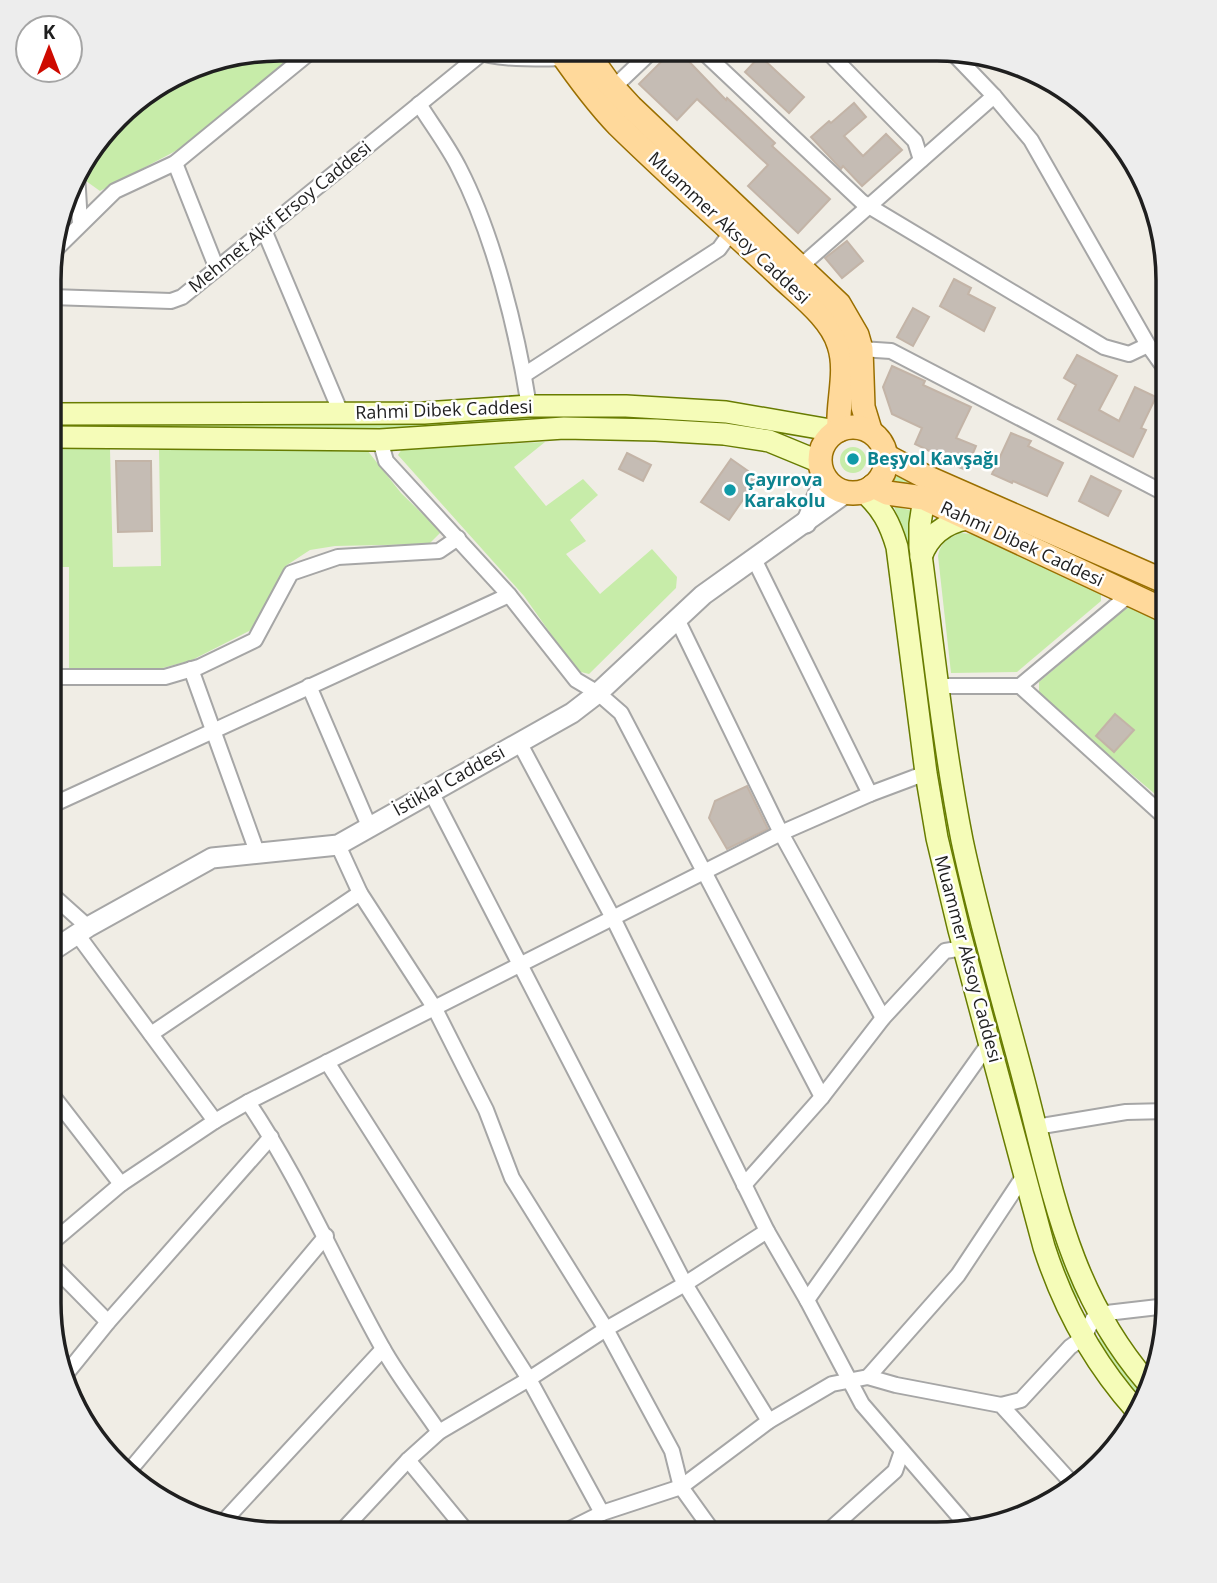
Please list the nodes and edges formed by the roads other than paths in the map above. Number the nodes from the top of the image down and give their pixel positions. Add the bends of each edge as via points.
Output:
1 (299, 61) edge
2 (465, 61) edge
3 (575, 61) edge
4 (580, 61) edge
5 (641, 61) edge
6 (713, 61) edge
7 (837, 61) edge
8 (962, 63) edge
9 (613, 88) junction
10 (994, 96) junction
11 (419, 104) junction
12 (921, 160) junction
13 (175, 163) junction
14 (78, 195) edge
15 (869, 206) junction
16 (80, 224) junction
17 (264, 230) junction
18 (732, 231) junction
19 (66, 239) edge
20 (801, 266) junction
21 (218, 269) junction
22 (61, 297) edge
23 (1148, 345) junction
24 (861, 349) junction
25 (1156, 356) edge
26 (524, 375) junction
27 (529, 406) junction
28 (341, 413) junction
29 (61, 414) edge
30 (837, 430) junction
31 (870, 430) junction
32 (61, 437) edge
33 (380, 440) junction
34 (886, 456) junction
35 (823, 470) junction
36 (924, 487) junction
37 (1156, 489) edge
38 (861, 490) junction
39 (967, 519) junction
40 (806, 524) junction
41 (458, 538) junction
42 (921, 557) junction
43 (754, 559) junction
44 (1156, 574) edge
45 (509, 594) junction
46 (1130, 594) junction
47 (1156, 605) edge
48 (677, 619) junction
49 (191, 669) junction
50 (61, 677) edge
51 (309, 686) junction
52 (939, 686) junction
53 (1020, 686) junction
54 (598, 693) junction
55 (213, 731) junction
56 (519, 742) junction
57 (926, 774) junction
58 (430, 792) junction
59 (870, 794) junction
60 (61, 801) edge
61 (1155, 809) edge
62 (369, 826) junction
63 (781, 833) junction
64 (338, 845) junction
65 (257, 852) junction
66 (703, 873) junction
67 (360, 893) junction
68 (61, 906) edge
69 (613, 918) junction
70 (82, 930) junction
71 (61, 944) edge
72 (964, 948) junction
73 (519, 965) junction
74 (435, 1007) junction
75 (883, 1018) junction
76 (151, 1034) junction
77 (990, 1042) junction
78 (327, 1062) junction
79 (822, 1097) junction
80 (248, 1102) junction
81 (61, 1106) edge
82 (1155, 1111) edge
83 (215, 1121) junction
84 (1036, 1127) junction
85 (271, 1137) junction
86 (1025, 1174) junction
87 (121, 1184) junction
88 (744, 1185) junction
89 (767, 1231) junction
90 (61, 1235) edge
91 (326, 1236) junction
92 (61, 1274) edge
93 (685, 1284) junction
94 (807, 1300) junction
95 (1155, 1307) edge
96 (1098, 1314) junction
97 (108, 1322) junction
98 (606, 1329) junction
99 (1084, 1337) junction
100 (383, 1349) junction
101 (71, 1367) edge
102 (1143, 1376) edge
103 (868, 1377) junction
104 (529, 1379) junction
105 (848, 1380) junction
106 (1131, 1404) edge
107 (1001, 1405) junction
108 (769, 1421) junction
109 (439, 1432) junction
110 (902, 1451) junction
111 (408, 1460) junction
112 (134, 1466) edge
113 (1067, 1478) edge
114 (681, 1487) junction
115 (602, 1513) junction
116 (229, 1515) edge
117 (962, 1520) edge
118 (350, 1522) edge
119 (455, 1522) edge
120 (584, 1522) edge
121 (706, 1522) edge
122 (838, 1522) edge

1 - 13 street
2 - 11 street, Mehmet Akif Ersoy Caddesi
3 - 18 main road, Muammer Aksoy Caddesi via 618,124
4 - 9 main road
5 - 9 street
6 - 15 street
7 - 12 street via 915,141
8 - 10 street
9 - 20 main road
10 - 12 street
10 - 23 street via 1031,140
11 - 17 street, Mehmet Akif Ersoy Caddesi
11 - 26 street via 459,168 477,209
12 - 15 street
13 - 16 street via 115,191
13 - 21 street
14 - 16 street
15 - 20 street
15 - 23 street via 1104,347 1129,354
16 - 19 street
17 - 21 street, Mehmet Akif Ersoy Caddesi
17 - 28 street
18 - 26 street via 719,249
18 - 30 main road, Muammer Aksoy Caddesi via 834,334 843,373
20 - 24 main road via 839,304
21 - 22 street, Mehmet Akif Ersoy Caddesi via 171,301
23 - 25 street
24 - 31 main road via 863,407
24 - 37 street via 891,351
26 - 27 street
27 - 28 main road, Rahmi Dibek Caddesi
27 - 30 main road, Rahmi Dibek Caddesi via 698,409
28 - 29 main road, Rahmi Dibek Caddesi
30 - 31 main road, Rahmi Dibek Caddesi
30 - 35 main road via 824,444
31 - 34 main road via 880,439
32 - 33 main road, Rahmi Dibek Caddesi
33 - 35 main road, Rahmi Dibek Caddesi via 564,428 724,434 769,441
33 - 41 street via 386,461
34 - 36 main road, Rahmi Dibek Caddesi
34 - 38 main road via 885,471
35 - 38 main road, Rahmi Dibek Caddesi via 837,489
35 - 40 street
36 - 38 main road, Rahmi Dibek Caddesi via 887,494
36 - 39 main road, Rahmi Dibek Caddesi
36 - 42 main road
36 - 44 main road, Rahmi Dibek Caddesi
38 - 40 street, İstiklal Caddesi
38 - 57 main road, Muammer Aksoy Caddesi via 881,508 897,547
39 - 42 main road via 940,529
39 - 46 main road, Rahmi Dibek Caddesi
40 - 43 street, İstiklal Caddesi
41 - 45 street
41 - 49 street via 439,551 338,557 291,573 255,640
42 - 52 main road
43 - 48 street, İstiklal Caddesi
43 - 59 street
45 - 51 street
45 - 54 street via 576,680
46 - 47 main road, Rahmi Dibek Caddesi
46 - 53 street
48 - 54 street, İstiklal Caddesi
48 - 63 street
49 - 50 street via 165,677
49 - 55 street
51 - 55 street
51 - 62 street
52 - 53 street
52 - 84 main road via 963,842
53 - 61 street
54 - 56 street, İstiklal Caddesi
54 - 66 street via 621,713
55 - 60 street
55 - 65 street
56 - 58 street, İstiklal Caddesi
56 - 69 street
57 - 59 street
57 - 72 main road, Muammer Aksoy Caddesi via 943,869
58 - 62 street, İstiklal Caddesi
58 - 73 street
59 - 63 street
62 - 64 street, İstiklal Caddesi
63 - 66 street
63 - 75 street
64 - 65 street, İstiklal Caddesi
64 - 67 street
65 - 70 street, İstiklal Caddesi via 212,858
66 - 69 street
66 - 79 street
67 - 74 street
67 - 76 street
68 - 70 street
69 - 73 street
69 - 88 street
70 - 71 street, İstiklal Caddesi
70 - 76 street
72 - 75 street via 945,951
72 - 77 main road, Muammer Aksoy Caddesi
73 - 74 street
73 - 93 street
74 - 78 street
74 - 98 street via 486,1110 512,1178
75 - 79 street
76 - 83 street
77 - 86 main road, Muammer Aksoy Caddesi
77 - 94 street
78 - 80 street
78 - 104 street
79 - 88 street
80 - 83 street
80 - 85 street
81 - 87 street
82 - 84 street
83 - 87 street
84 - 96 main road via 1067,1243
85 - 91 street
85 - 97 street
86 - 99 main road, Muammer Aksoy Caddesi via 1055,1280
86 - 103 street via 958,1275
87 - 90 street
88 - 89 street
89 - 93 street
89 - 94 street
91 - 100 street
91 - 112 street
92 - 97 street
93 - 98 street
93 - 108 street
94 - 105 street
95 - 96 street
96 - 99 street
96 - 102 main road
97 - 101 street
98 - 104 street
98 - 114 street via 672,1451
99 - 106 main road, Muammer Aksoy Caddesi
99 - 107 street via 1021,1400
100 - 109 street
100 - 116 street
103 - 105 street
103 - 107 street
104 - 109 street
104 - 115 street
105 - 108 street via 832,1384
105 - 110 street
107 - 113 street
108 - 114 street
109 - 111 street
110 - 117 street
110 - 122 street via 895,1471
111 - 118 street
111 - 119 street
114 - 115 street
114 - 121 street
115 - 120 street

